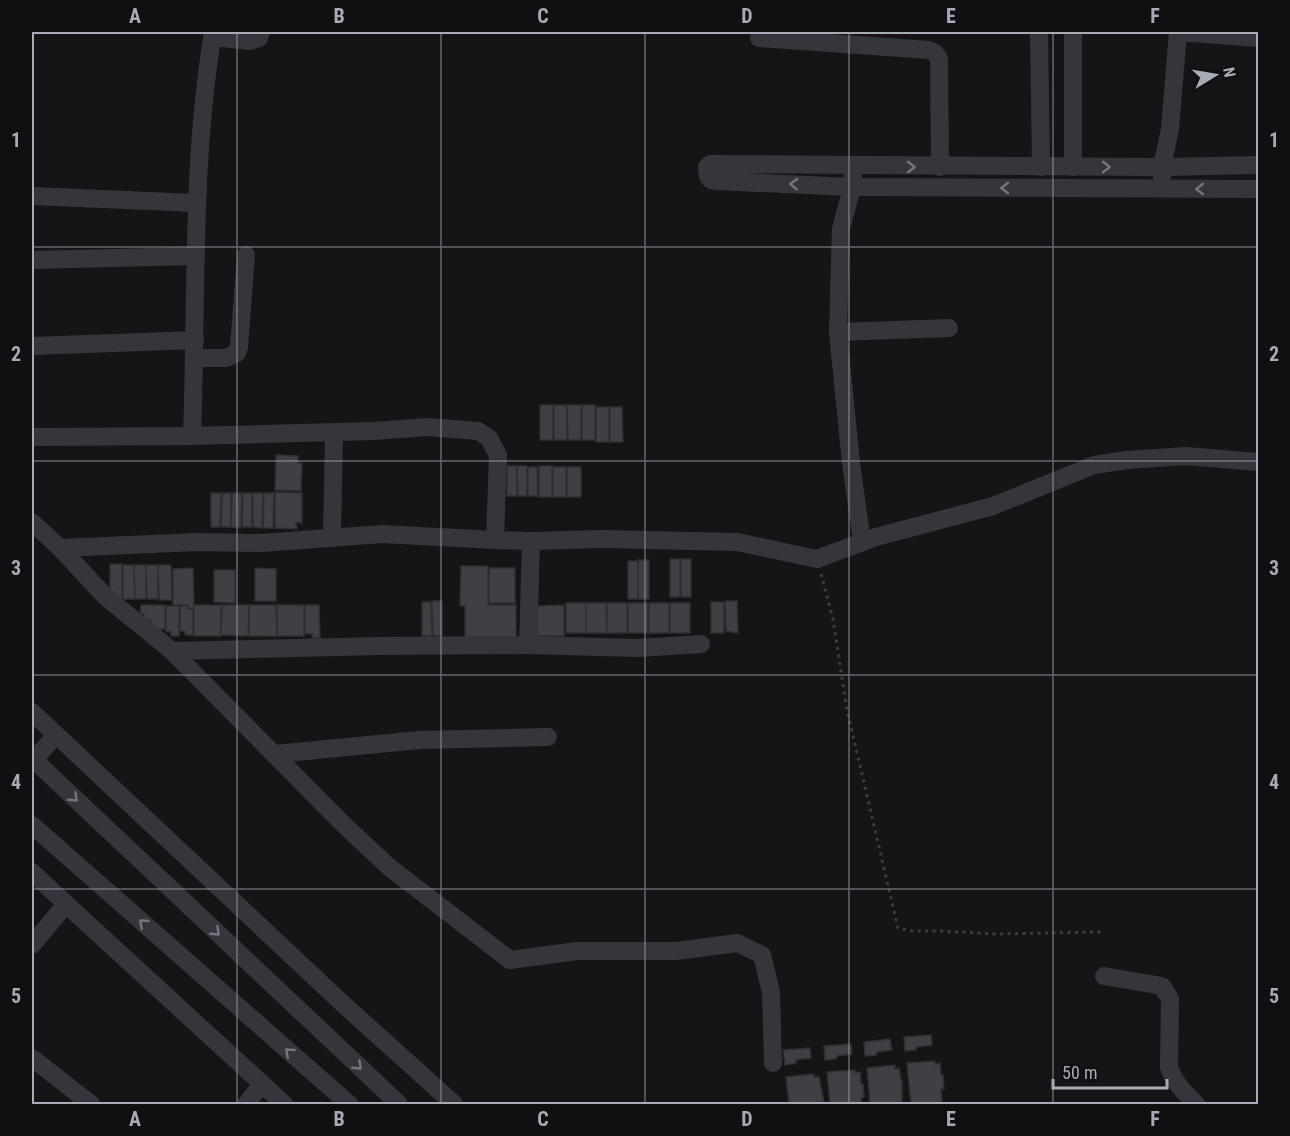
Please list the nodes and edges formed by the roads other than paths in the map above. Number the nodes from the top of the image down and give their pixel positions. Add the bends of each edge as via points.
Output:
1 (261, 32) edge
2 (1039, 32) edge
3 (1073, 32) edge
4 (1178, 32) edge
5 (213, 34) edge
6 (1258, 38) edge
7 (759, 39) dead end
8 (1258, 165) edge
9 (853, 166) junction
10 (940, 167) junction
11 (1041, 167) junction
12 (1073, 167) junction
13 (1162, 167) junction
14 (852, 187) junction
15 (1162, 189) junction
16 (1258, 189) edge
17 (32, 196) edge
18 (196, 203) junction
19 (246, 255) dead end
20 (195, 256) junction
21 (32, 260) edge
22 (949, 328) dead end
23 (838, 332) junction
24 (32, 346) edge
25 (194, 349) junction
26 (334, 432) junction
27 (192, 436) junction
28 (32, 437) edge
29 (1258, 462) edge
30 (32, 523) edge
31 (332, 538) junction
32 (495, 540) junction
33 (531, 541) junction
34 (862, 542) junction
35 (60, 548) junction
36 (701, 644) dead end
37 (528, 645) junction
38 (172, 651) junction
39 (32, 712) edge
40 (56, 735) junction
41 (548, 737) dead end
42 (275, 754) junction
43 (32, 760) edge
44 (32, 825) edge
45 (32, 872) edge
46 (66, 904) junction
47 (32, 945) edge
48 (1104, 976) dead end
49 (32, 1058) edge
50 (773, 1064) dead end
51 (262, 1084) junction
52 (91, 1104) edge
53 (246, 1104) edge
54 (284, 1104) edge
55 (349, 1104) edge
56 (399, 1104) edge
57 (454, 1104) edge
58 (1196, 1104) edge

1 - 5 street via 259,38 250,41
2 - 11 street
3 - 12 street
4 - 6 street
4 - 13 street via 1170,129
5 - 18 street
7 - 10 street via 935,53 939,59
8 - 13 street
9 -> 10 street
9 - 14 street
14 -> 9 street via 711,180 706,171 710,164
10 - 11 street
11 - 12 street
12 -> 13 street
13 - 15 street
15 -> 14 street
14 - 23 street via 841,229
16 -> 15 street
17 - 18 street
18 - 20 street
19 - 25 street via 237,353 226,358
20 - 21 street
20 - 25 street
22 - 23 street
23 - 34 street
24 - 25 street
25 - 27 street
26 - 27 street
26 - 31 street
26 - 32 street via 427,427 478,431 489,438 498,455
27 - 28 street
29 - 34 street via 1186,456 1094,465 993,506
30 - 35 street
31 - 32 street via 382,534
31 - 35 street
32 - 33 street
33 - 34 street via 737,542 817,559
33 - 37 street
35 - 38 street via 106,597
36 - 37 street via 638,648
37 - 38 street
38 - 42 street
39 - 40 street
40 - 43 street
40 - 57 street
41 - 42 street via 419,740
42 - 50 street via 389,867 510,960 577,951 676,951 738,943 762,955 771,992
43 -> 56 street
55 -> 44 street
45 - 46 street
46 - 47 street
46 - 51 street
48 - 58 street via 1162,986 1167,992 1169,1067 1177,1084
49 - 52 street
51 - 53 street
51 - 54 street

